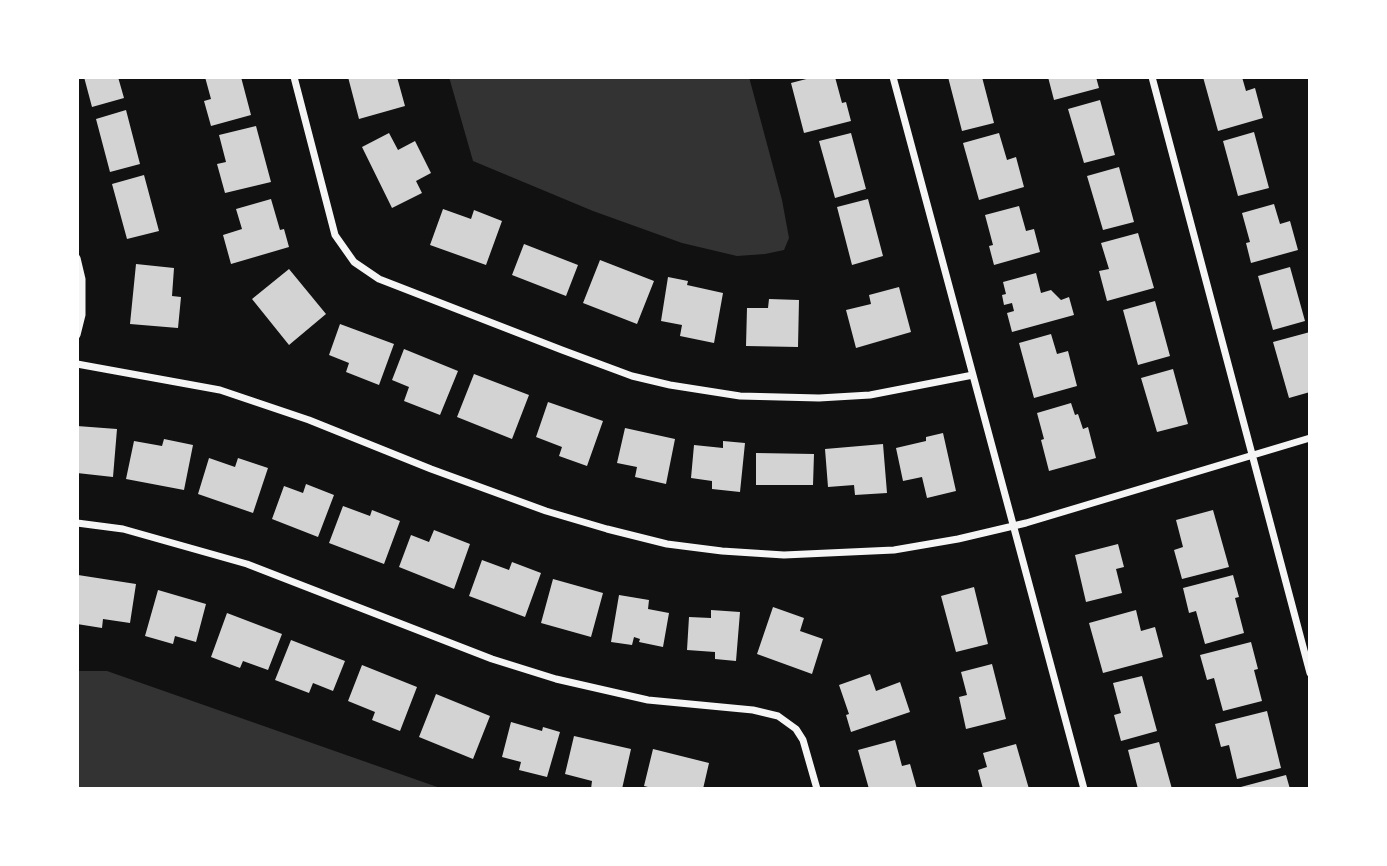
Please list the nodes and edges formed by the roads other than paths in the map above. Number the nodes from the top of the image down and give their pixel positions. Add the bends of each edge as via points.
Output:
1 (294, 77) edge
2 (893, 77) edge
3 (1152, 77) edge
4 (77, 258) edge
5 (77, 335) edge
6 (77, 364) edge
7 (973, 375) junction
8 (1310, 438) edge
9 (1252, 455) junction
10 (77, 523) edge
11 (1013, 526) junction
12 (1310, 673) edge
13 (817, 789) edge
14 (1084, 789) edge

1 - 7 street via 335,236 354,262 379,279 632,376 670,385 740,396 819,398 870,395
2 - 7 street
3 - 9 street
4 - 5 street via 82,315
6 - 11 street via 220,390 546,511 667,544 771,555 835,554 894,550
7 - 11 street
8 - 9 street
9 - 11 street
9 - 12 street
10 - 13 street via 123,528 247,564 492,659 556,679 648,700 767,712 796,729
11 - 14 street

